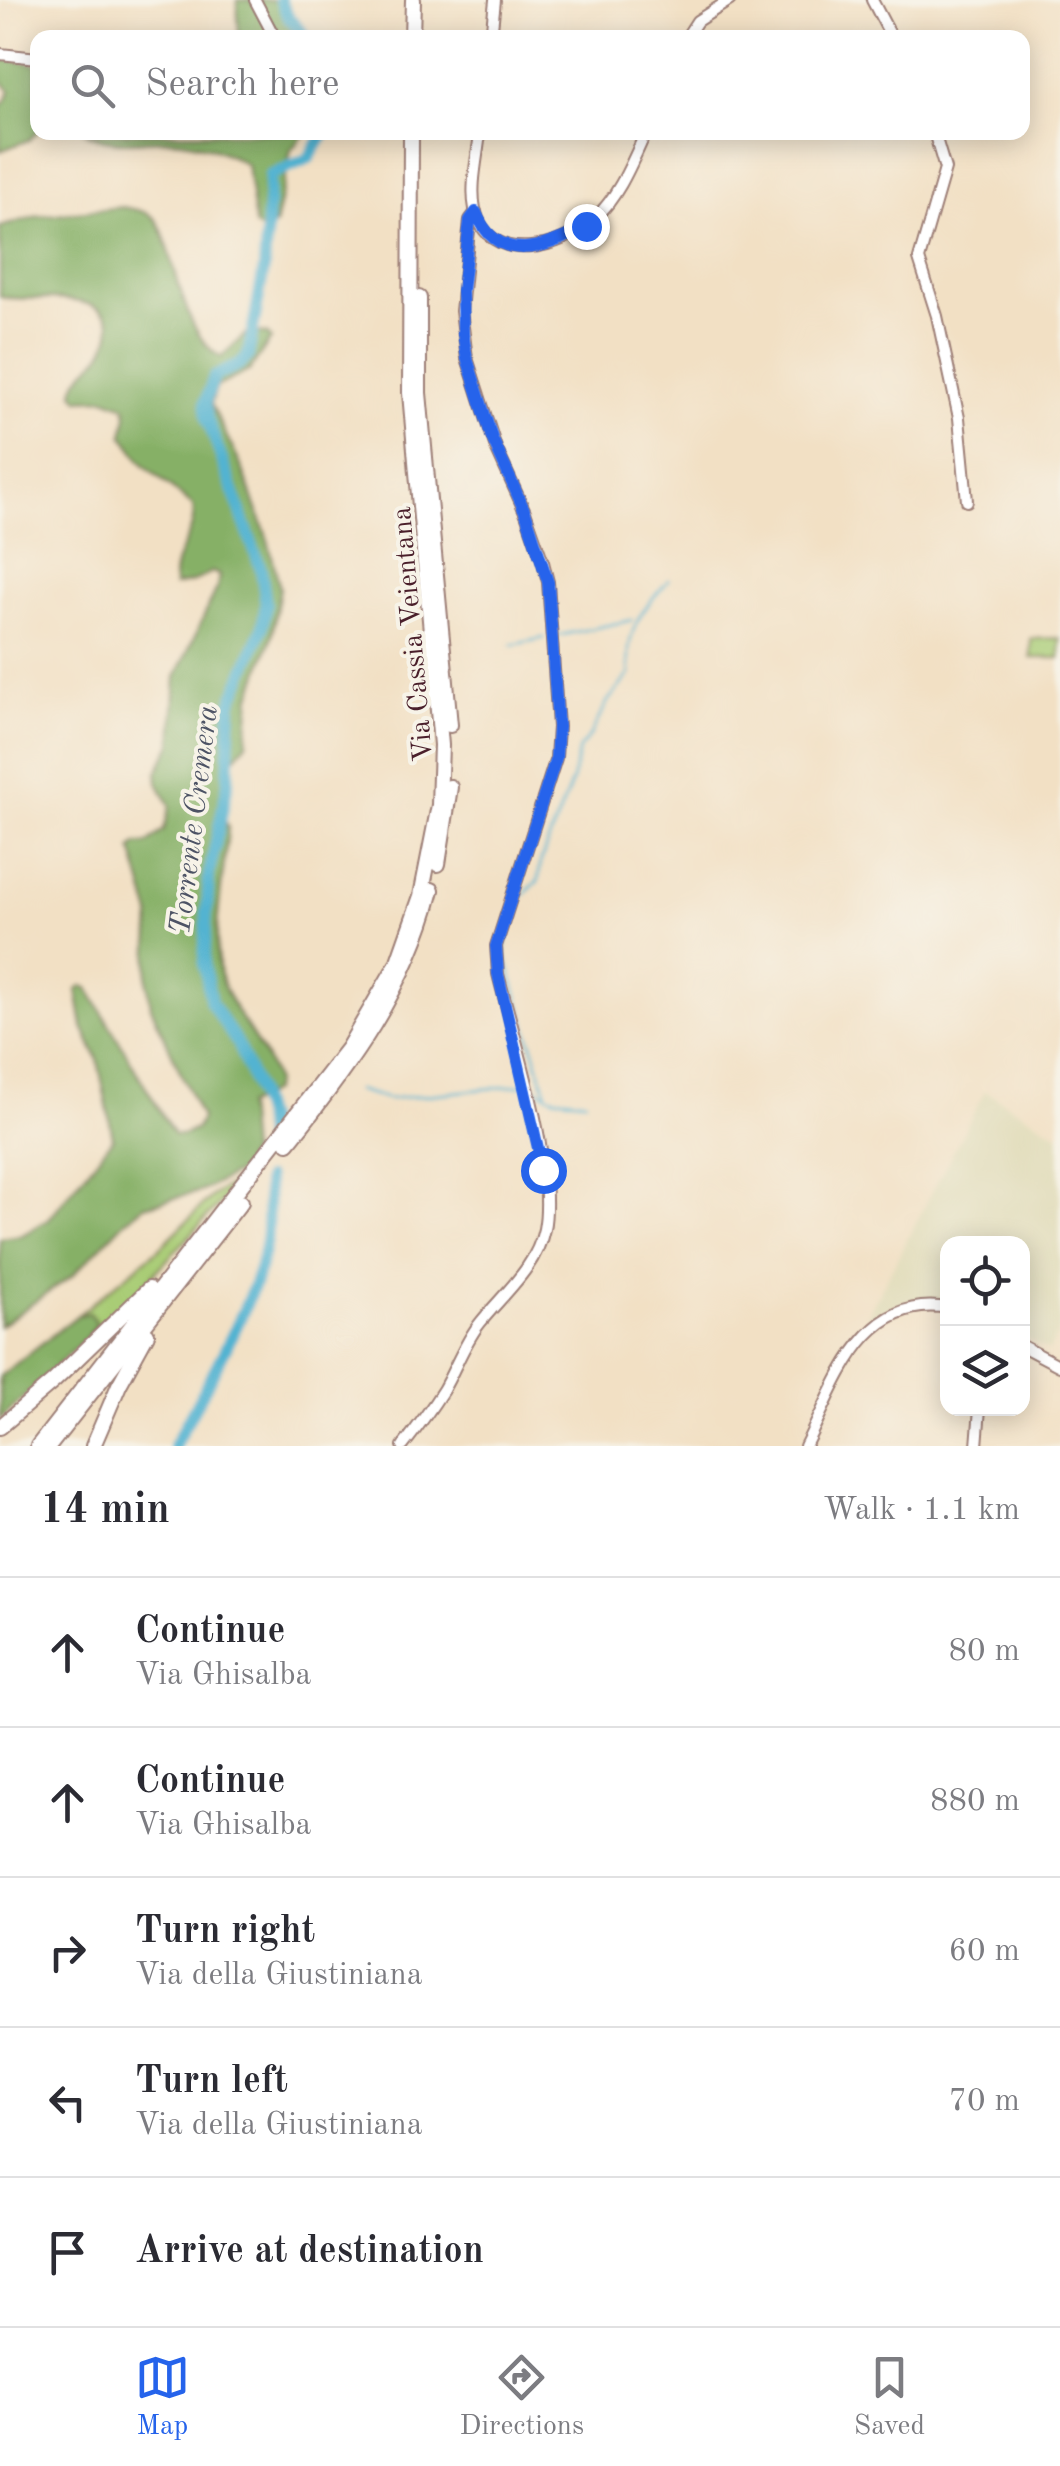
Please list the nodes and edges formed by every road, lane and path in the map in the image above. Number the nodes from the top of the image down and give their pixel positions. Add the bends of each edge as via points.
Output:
1 (255, 0) edge
2 (413, 0) edge
3 (422, 0) edge
4 (495, 0) edge
5 (730, 0) edge
6 (872, 0) edge
7 (271, 30) edge
8 (412, 30) edge
9 (422, 30) edge
10 (492, 30) edge
11 (692, 30) edge
12 (888, 30) edge
13 (0, 54) edge
14 (30, 57) edge
15 (411, 140) edge
16 (421, 140) edge
17 (479, 140) edge
18 (642, 140) edge
19 (937, 140) edge
20 (476, 212) junction
21 (413, 349) junction
22 (968, 501) dead end
23 (205, 1240) junction
24 (940, 1307) edge
25 (1030, 1350) edge
26 (1060, 1366) edge
27 (24, 1408) junction
28 (979, 1416) edge
29 (0, 1427) edge
30 (0, 1435) edge
31 (38, 1446) edge
32 (49, 1446) edge
33 (93, 1446) edge
34 (403, 1446) edge
35 (805, 1446) edge
36 (976, 1446) edge

1 - 7 street
2 - 8 highway
3 - 9 highway
4 - 10 street
5 - 11 street
6 - 12 street
13 - 14 street
15 - 21 highway, Via Cassia Veientana
16 - 21 highway, Via Cassia Veientana
17 - 20 street
18 - 20 street via 604,209 570,235 533,248 509,246 490,235
19 - 22 street via 946,169 918,259 959,418
20 - 34 street via 465,256 467,358 548,582 556,758 496,946 546,1213 533,1257 480,1322
21 - 23 highway, Via Cassia Veientana via 449,711 447,818 430,900 408,962 361,1048
23 - 27 highway
23 - 31 highway
23 - 32 highway
23 - 33 highway via 142,1342
24 - 35 street via 906,1309 869,1329
25 - 26 street
27 - 29 highway
27 - 30 highway
28 - 36 street

